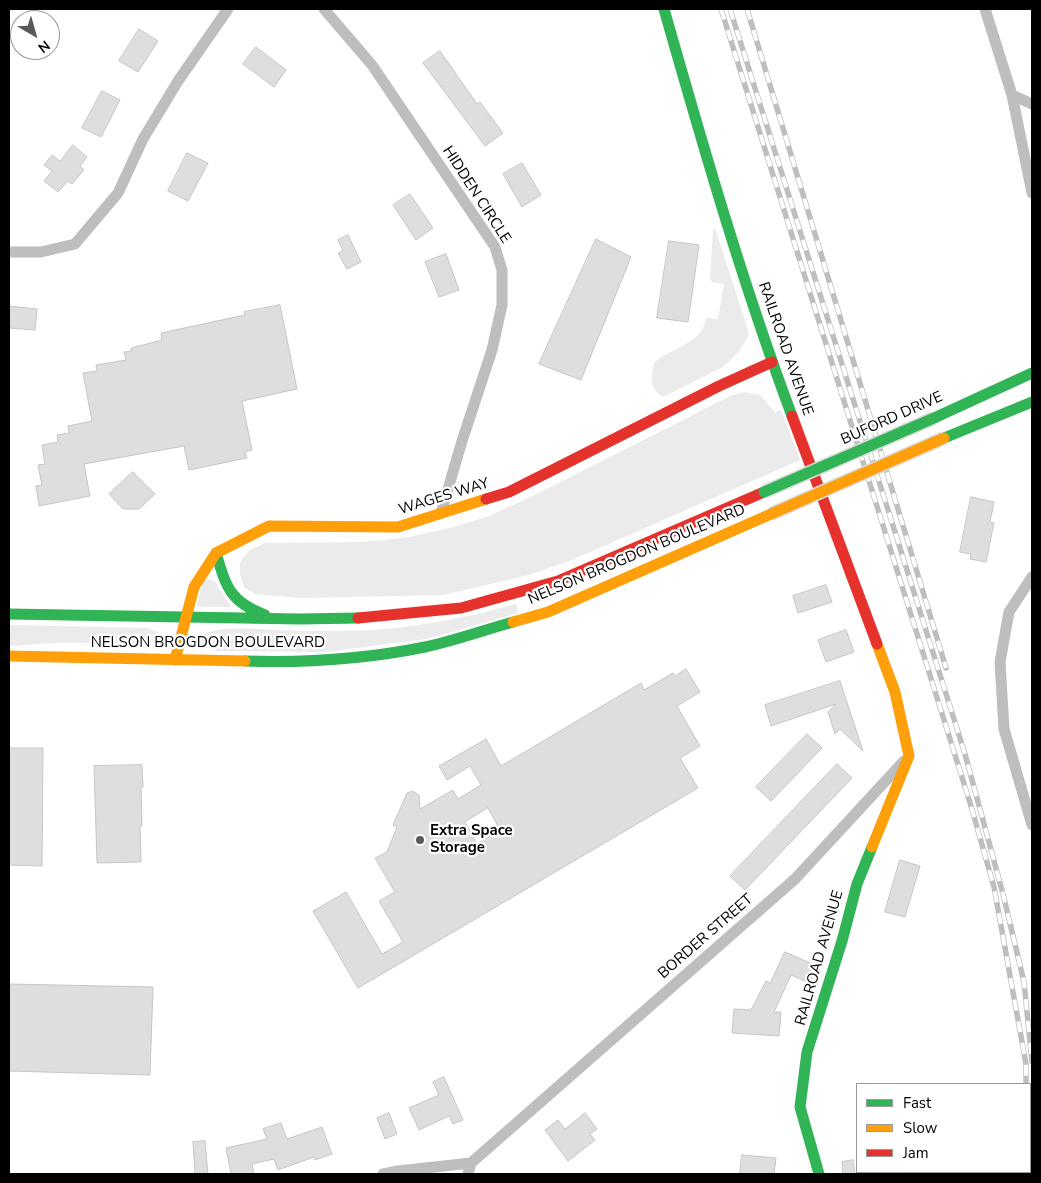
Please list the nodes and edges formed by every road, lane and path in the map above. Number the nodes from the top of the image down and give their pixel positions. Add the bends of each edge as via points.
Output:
1 (228, 9) edge
2 (324, 9) edge
3 (664, 9) edge
4 (985, 9) edge
5 (1012, 95) junction
6 (1032, 104) edge
7 (1032, 194) edge
8 (9, 252) edge
9 (772, 362) junction
10 (1032, 373) edge
11 (1032, 402) edge
12 (764, 492) joint
13 (442, 513) junction
14 (216, 553) junction
15 (1032, 577) edge
16 (9, 614) edge
17 (186, 618) junction
18 (278, 619) junction
19 (9, 656) edge
20 (175, 660) junction
21 (909, 756) junction
22 (1032, 825) edge
23 (469, 1169) edge
24 (383, 1174) edge
25 (819, 1174) edge

1 - 8 street via 143,139 118,192 75,244 41,252
2 - 13 street, HIDDEN CIRCLE via 372,65 495,247 502,270 502,305 492,350
3 - 9 main road, RAILROAD AVENUE via 715,188
4 - 5 street
5 - 6 street
5 - 7 street
9 - 13 main road, WAGES WAY via 509,492
9 - 21 main road, RAILROAD AVENUE via 895,692
10 - 12 main road, BUFORD DRIVE, bridge
11 - 20 main road, NELSON BROGDON BOULEVARD, bridge via 548,612 426,647 366,657 271,662
12 - 18 main road, NELSON BROGDON BOULEVARD via 558,581 461,608 366,618
13 - 14 main road, WAGES WAY via 398,527 269,526
14 - 17 main road via 194,587
14 - 18 main road via 228,588 238,602 251,611
15 - 22 street via 1009,612 1000,662 1004,729
16 - 17 main road, NELSON BROGDON BOULEVARD
17 - 18 main road, NELSON BROGDON BOULEVARD
17 - 20 main road
19 - 20 main road, NELSON BROGDON BOULEVARD
21 - 23 street, BORDER STREET via 795,879
21 - 25 main road, RAILROAD AVENUE via 857,884 807,1052 800,1107
23 - 24 street via 398,1170

